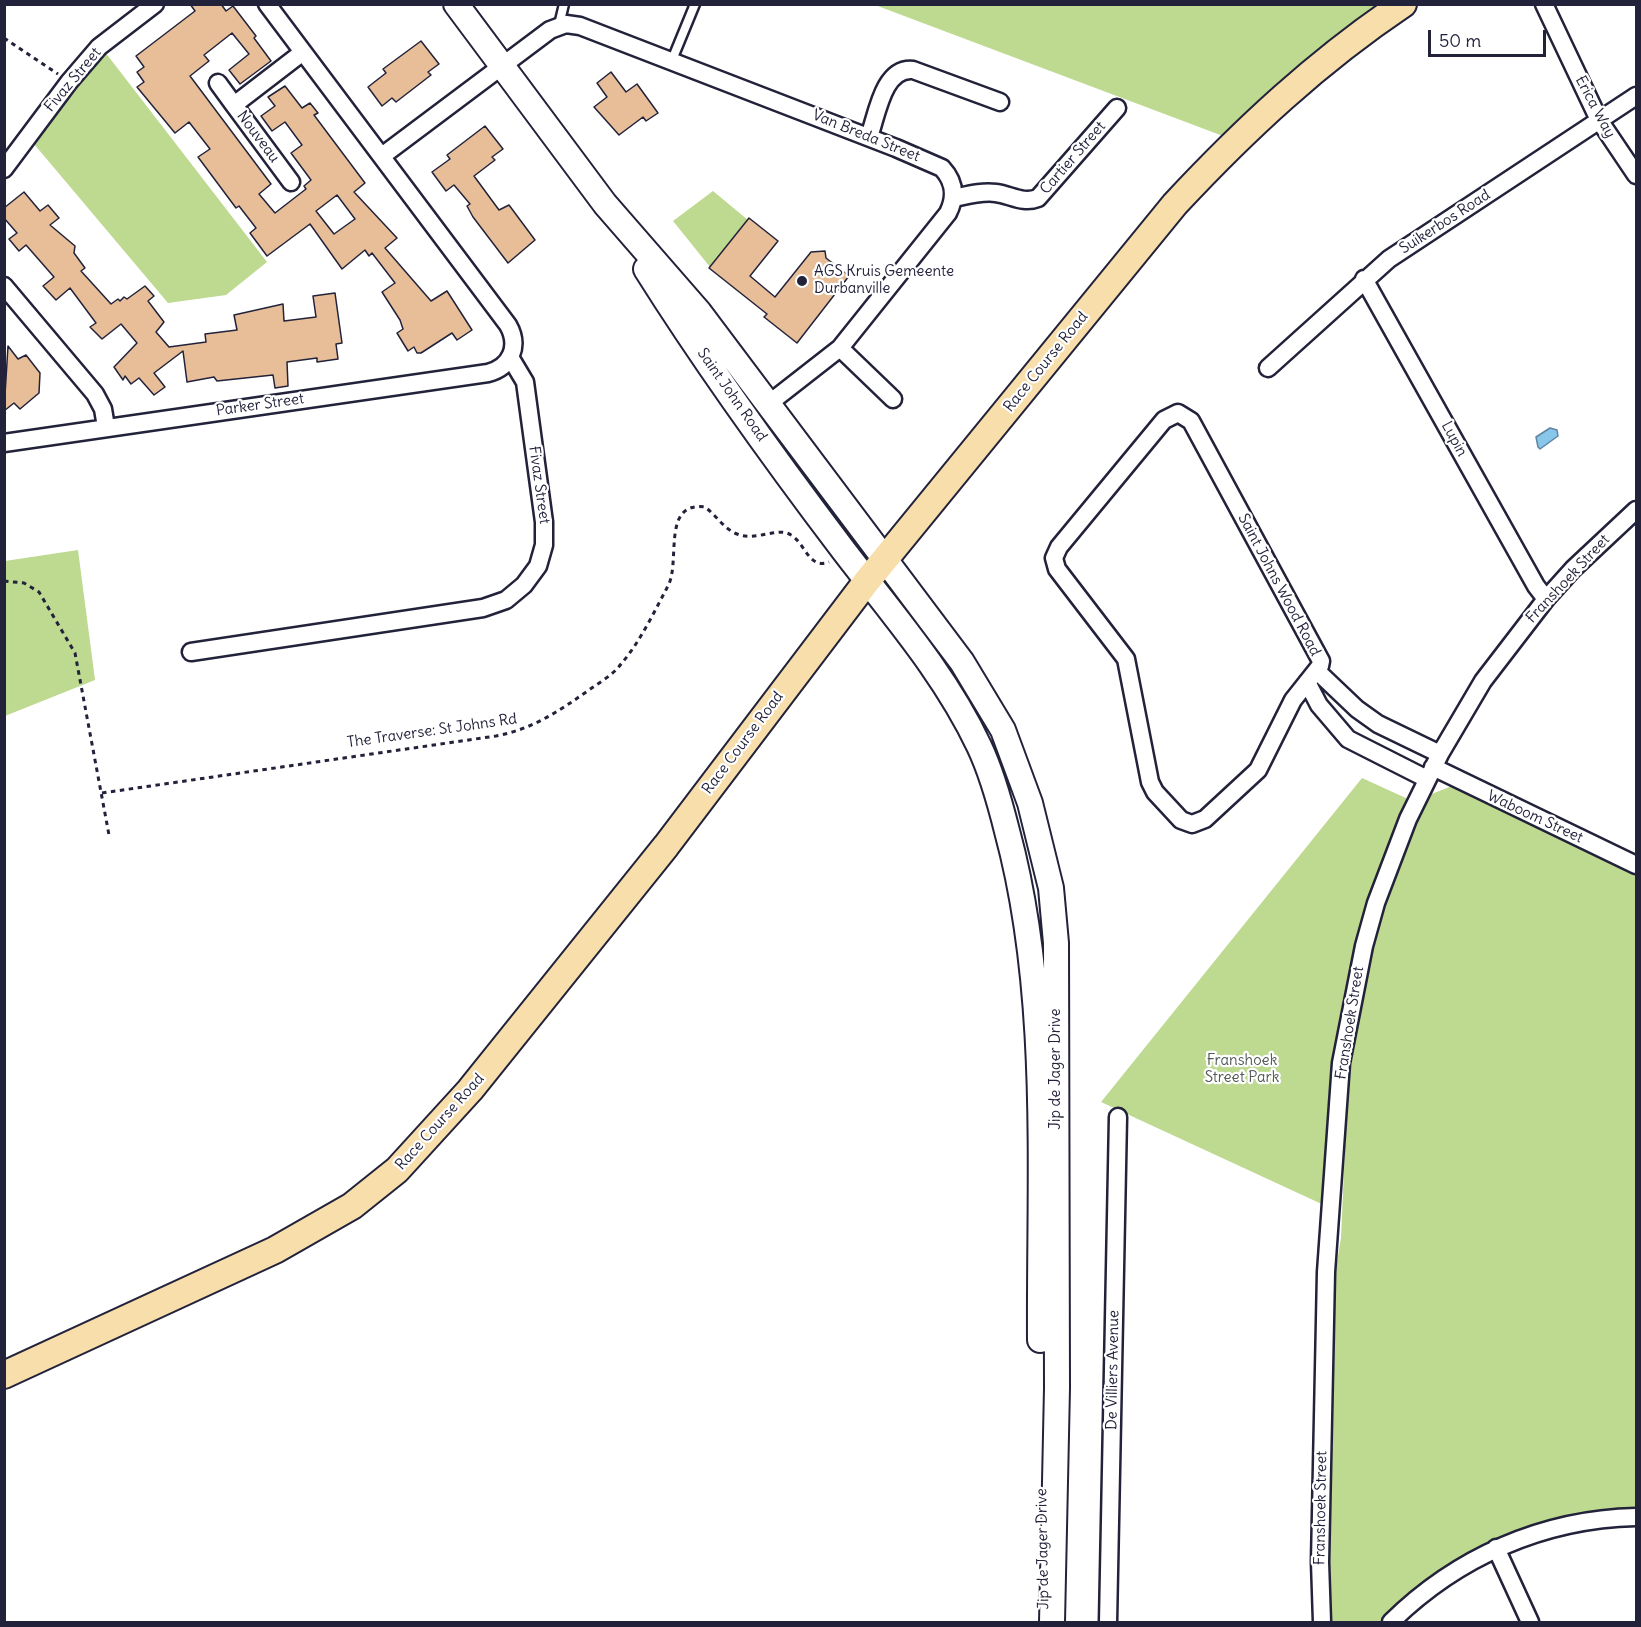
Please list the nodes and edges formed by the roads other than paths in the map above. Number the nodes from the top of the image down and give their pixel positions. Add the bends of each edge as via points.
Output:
1 (156, 4) edge
2 (267, 4) edge
3 (456, 4) edge
4 (564, 4) edge
5 (695, 4) edge
6 (1403, 4) edge
7 (1544, 4) edge
8 (559, 25) junction
9 (303, 52) junction
10 (672, 60) junction
11 (502, 66) junction
12 (218, 83) dead end
13 (1636, 96) edge
14 (1000, 102) dead end
15 (234, 105) junction
16 (1117, 108) dead end
17 (1599, 120) junction
18 (870, 137) junction
19 (382, 156) junction
20 (4, 169) edge
21 (1636, 175) edge
22 (291, 182) dead end
23 (954, 198) junction
24 (605, 204) junction
25 (1364, 279) junction
26 (4, 286) edge
27 (840, 348) junction
28 (510, 357) junction
29 (1268, 368) dead end
30 (893, 399) dead end
31 (767, 405) junction
32 (106, 427) junction
33 (4, 442) edge
34 (1635, 514) edge
35 (885, 560) junction
36 (867, 581) junction
37 (1546, 599) junction
38 (191, 652) dead end
39 (1312, 676) junction
40 (1433, 767) junction
41 (1636, 865) edge
42 (1118, 1117) dead end
43 (4, 1375) edge
44 (1636, 1517) edge
45 (1496, 1548) junction
46 (1044, 1623) edge
47 (1052, 1623) edge
48 (1108, 1623) edge
49 (1322, 1623) edge
50 (1390, 1623) edge
51 (1530, 1623) edge

1 - 20 street, Fivaz Street via 99,47
2 - 9 street, Fivaz Street
3 - 11 main road, Saint John Road
4 - 8 lane
5 - 10 lane
6 - 35 main road, Race Course Road via 1325,59 1219,156 1175,204
7 - 17 street, Erica Way
8 - 10 street, Van Breda Street via 580,26
8 - 11 street
9 - 15 street, Nouveau
9 - 19 street, Fivaz Street
10 - 18 street, Van Breda Street
11 - 19 street
11 - 24 main road, Saint John Road
12 - 15 street
13 - 17 street, Suikerbos Road
14 - 18 street via 906,69 889,81
15 - 22 street, Nouveau
16 - 23 street, Cartier Street via 1038,198 1027,201 981,192
17 - 21 street, Erica Way
17 - 25 street, Suikerbos Road
18 - 23 street, Van Breda Street via 942,168 953,185
19 - 28 street, Fivaz Street via 508,325 514,340
23 - 27 street via 948,213
24 - 31 main road, Saint John Road via 699,312
24 - 36 main road, Saint John Road via 674,314
25 - 29 street, Suikerbos Road
25 - 37 street, Lupin
26 - 32 street via 95,394
27 - 30 street
27 - 31 street
28 - 32 street, Parker Street via 501,368 488,373
28 - 38 street, Fivaz Street via 525,382 545,534 538,566 525,585 506,600 483,608
31 - 35 main road, Saint John Road
32 - 33 street, Parker Street
34 - 37 street, Franshoek Street
35 - 36 main road, Race Course Road
35 - 47 main road, Jip de Jager Drive via 951,646 1003,730 1030,802 1051,888 1056,954 1057,1388
36 - 43 main road, Race Course Road via 666,846 470,1090 397,1170 352,1206 275,1250
36 - 46 main road, Jip de Jager Drive via 952,695 981,750 999,801 1025,912 1038,1062
37 - 40 street, Franshoek Street via 1483,681
39 - 39 street, Saint Johns Wood Road via 1320,666 1318,656 1191,421 1178,413 1171,415 1059,547 1054,558 1057,569 1126,659 1148,777 1155,792 1184,823 1204,819 1258,770 1293,700
39 - 40 street
39 - 40 street via 1319,705 1348,739
40 - 41 street, Waboom Street
40 - 49 street, Franshoek Street via 1376,903 1354,985 1341,1063 1324,1318
42 - 48 street, De Villiers Avenue
44 - 45 street via 1563,1525
45 - 50 street via 1430,1588
45 - 51 street

